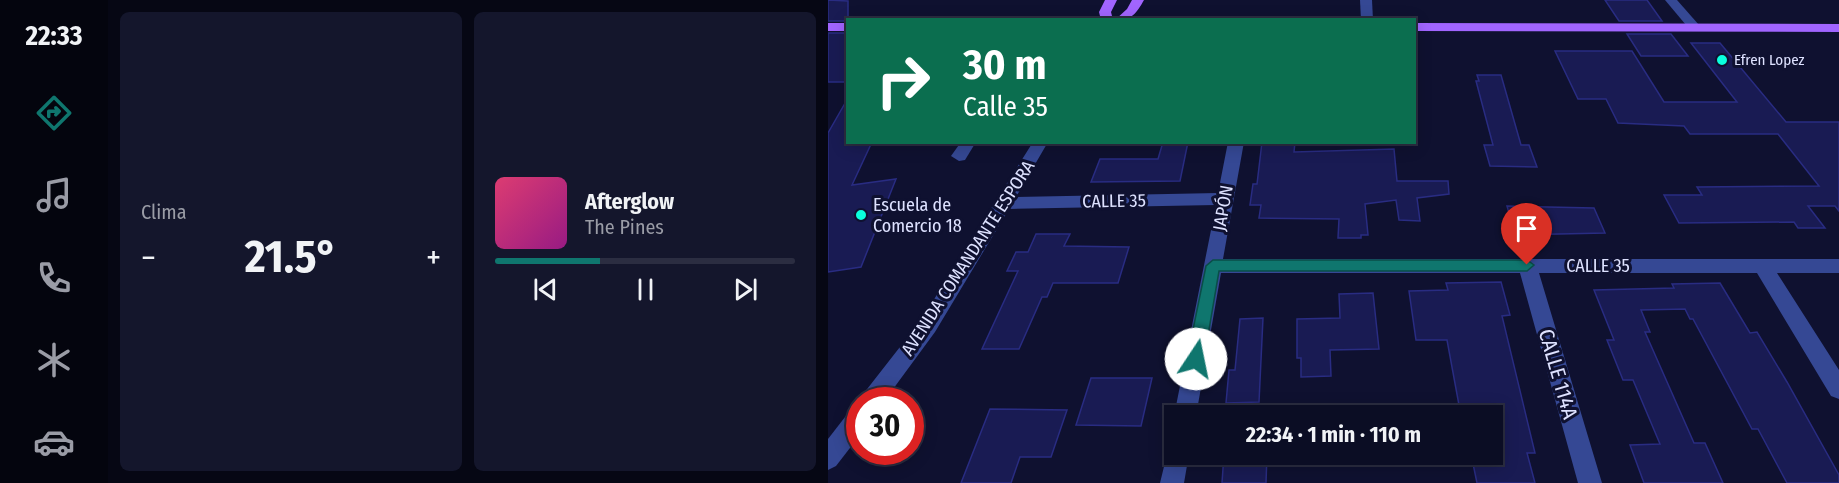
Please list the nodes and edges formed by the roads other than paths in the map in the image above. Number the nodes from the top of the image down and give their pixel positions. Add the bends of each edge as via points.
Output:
1 (1111, 0) edge
2 (1138, 0) edge
3 (1366, 0) edge
4 (1671, 0) edge
5 (1106, 18) edge
6 (1123, 18) edge
7 (1367, 18) edge
8 (828, 27) edge
9 (846, 27) edge
10 (1416, 27) edge
11 (1695, 28) junction
12 (1839, 28) edge
13 (968, 144) edge
14 (1040, 144) edge
15 (1236, 144) edge
16 (959, 156) dead end
17 (1224, 198) junction
18 (1004, 202) junction
19 (1527, 265) junction
20 (1213, 266) junction
21 (1762, 266) junction
22 (1839, 266) edge
23 (882, 387) edge
24 (1839, 390) edge
25 (1187, 405) edge
26 (846, 434) edge
27 (828, 458) edge
28 (1175, 465) edge
29 (1172, 483) edge
30 (1590, 483) edge

1 - 5 main road
2 - 6 main road
3 - 7 street
4 - 11 street
8 - 9 main road
10 - 11 main road
11 - 12 main road
13 - 16 street
14 - 18 street, AVENIDA COMANDANTE ESPORA
15 - 17 street, JAPÓN
17 - 18 street, CALLE 35
17 - 20 street, JAPÓN
18 - 23 street, AVENIDA COMANDANTE ESPORA via 928,326
19 - 20 street, CALLE 35
19 - 21 street, CALLE 35
19 - 30 street, CALLE 114A
20 - 25 street, JAPÓN
21 - 22 street, CALLE 35
21 - 24 street
26 - 27 street
28 - 29 street

